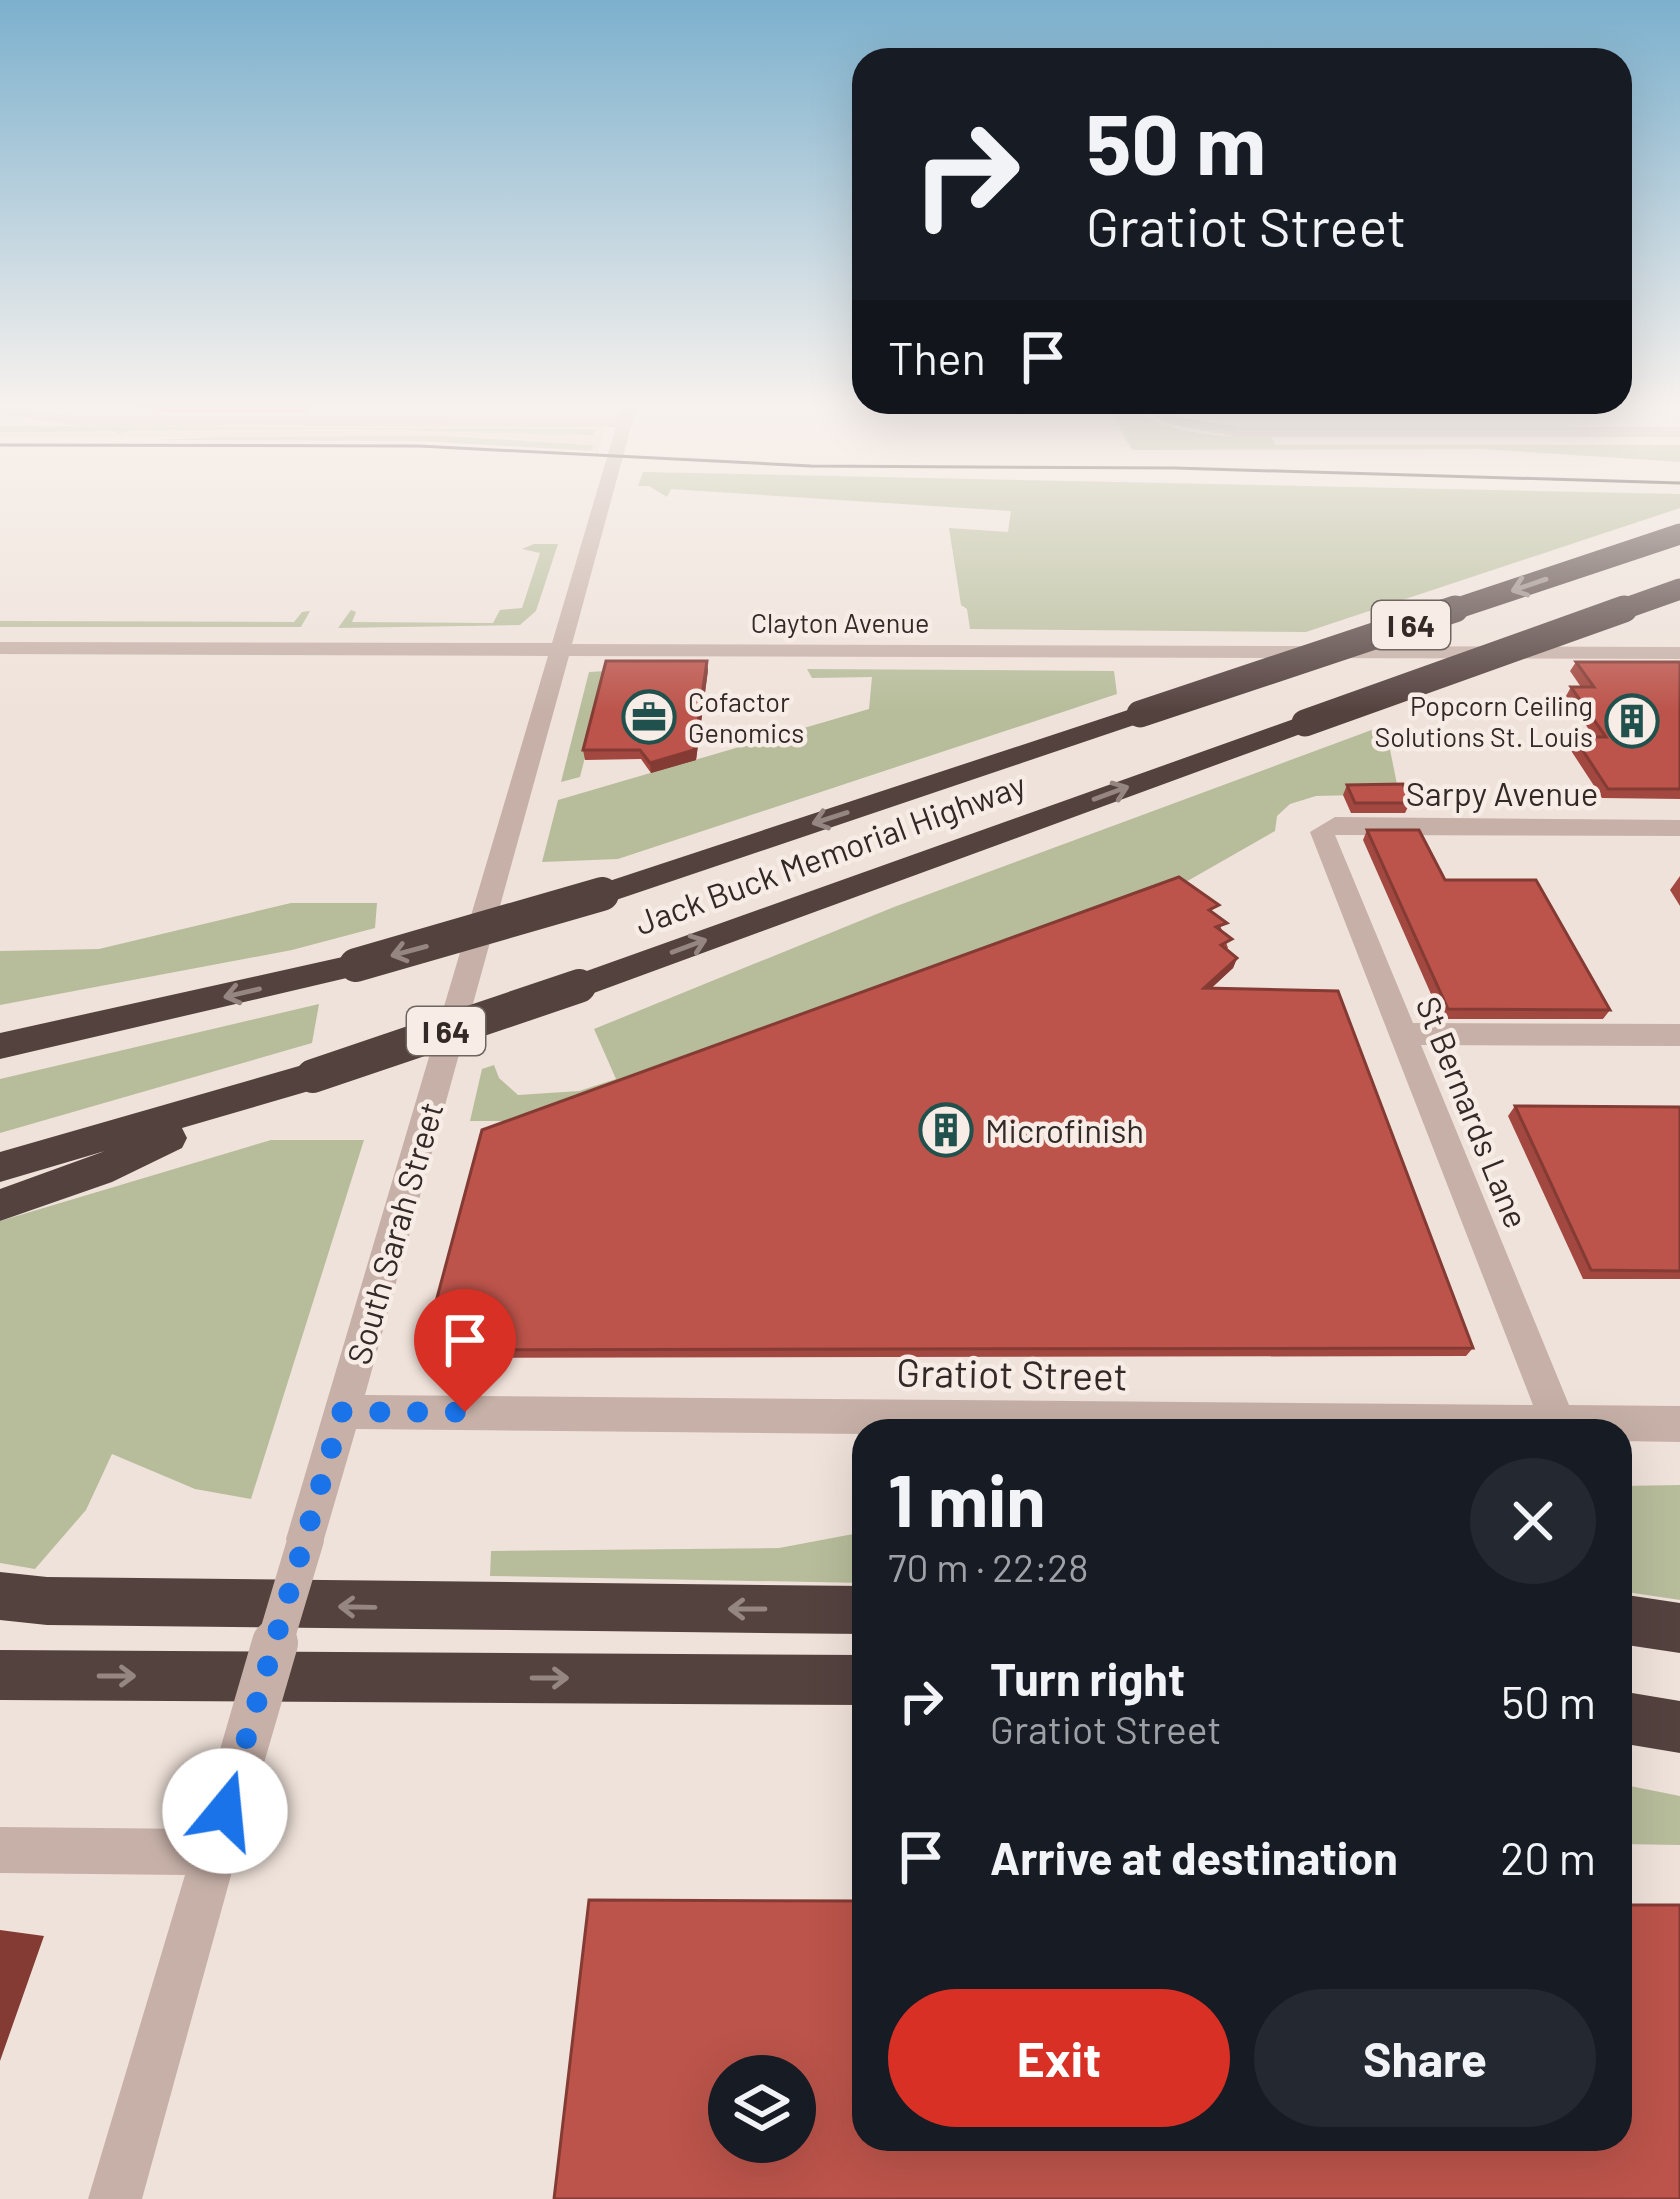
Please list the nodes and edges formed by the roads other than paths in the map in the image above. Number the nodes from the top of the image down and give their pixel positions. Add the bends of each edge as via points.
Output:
1 (601, 508) edge
2 (1680, 534) edge
3 (1680, 590) edge
4 (0, 648) edge
5 (561, 648) junction
6 (1680, 653) edge
7 (1680, 827) edge
8 (1324, 829) joint
9 (121, 1021) junction
10 (0, 1033) edge
11 (1403, 1034) junction
12 (1680, 1035) edge
13 (0, 1046) edge
14 (244, 1097) junction
15 (0, 1167) edge
16 (0, 1205) edge
17 (342, 1412) junction
18 (1116, 1419) edge
19 (1556, 1419) edge
20 (1632, 1424) edge
21 (1680, 1424) edge
22 (0, 1596) edge
23 (852, 1610) edge
24 (1632, 1621) edge
25 (1680, 1628) edge
26 (0, 1675) edge
27 (852, 1680) edge
28 (1632, 1719) edge
29 (1680, 1727) edge
30 (0, 1850) edge
31 (213, 1852) junction
32 (116, 2199) edge

1 - 5 street, South Sarah Street
2 -> 9 highway, Jack Buck Memorial Highway / I 64, bridge via 602,894
14 -> 3 highway, Jack Buck Memorial Highway / I 64, bridge via 579,986
4 - 5 street, Clayton Avenue
5 - 6 street, Clayton Avenue
5 - 17 street, South Sarah Street
7 - 8 street, Sarpy Avenue
8 - 11 street, St Bernards Lane
9 - 10 highway
9 - 13 highway, Jack Buck Memorial Highway / I 64
11 - 12 street
11 - 19 street, St Bernards Lane
14 - 15 highway, Jack Buck Memorial Highway / I 64
14 - 16 highway via 118,1162
17 - 18 street, Gratiot Street
17 - 31 street, South Sarah Street, bridge
20 - 21 street, Gratiot Street
23 -> 22 highway
24 - 25 highway
26 -> 27 highway
28 - 29 highway
30 - 31 street
31 - 32 street, South Sarah Street

